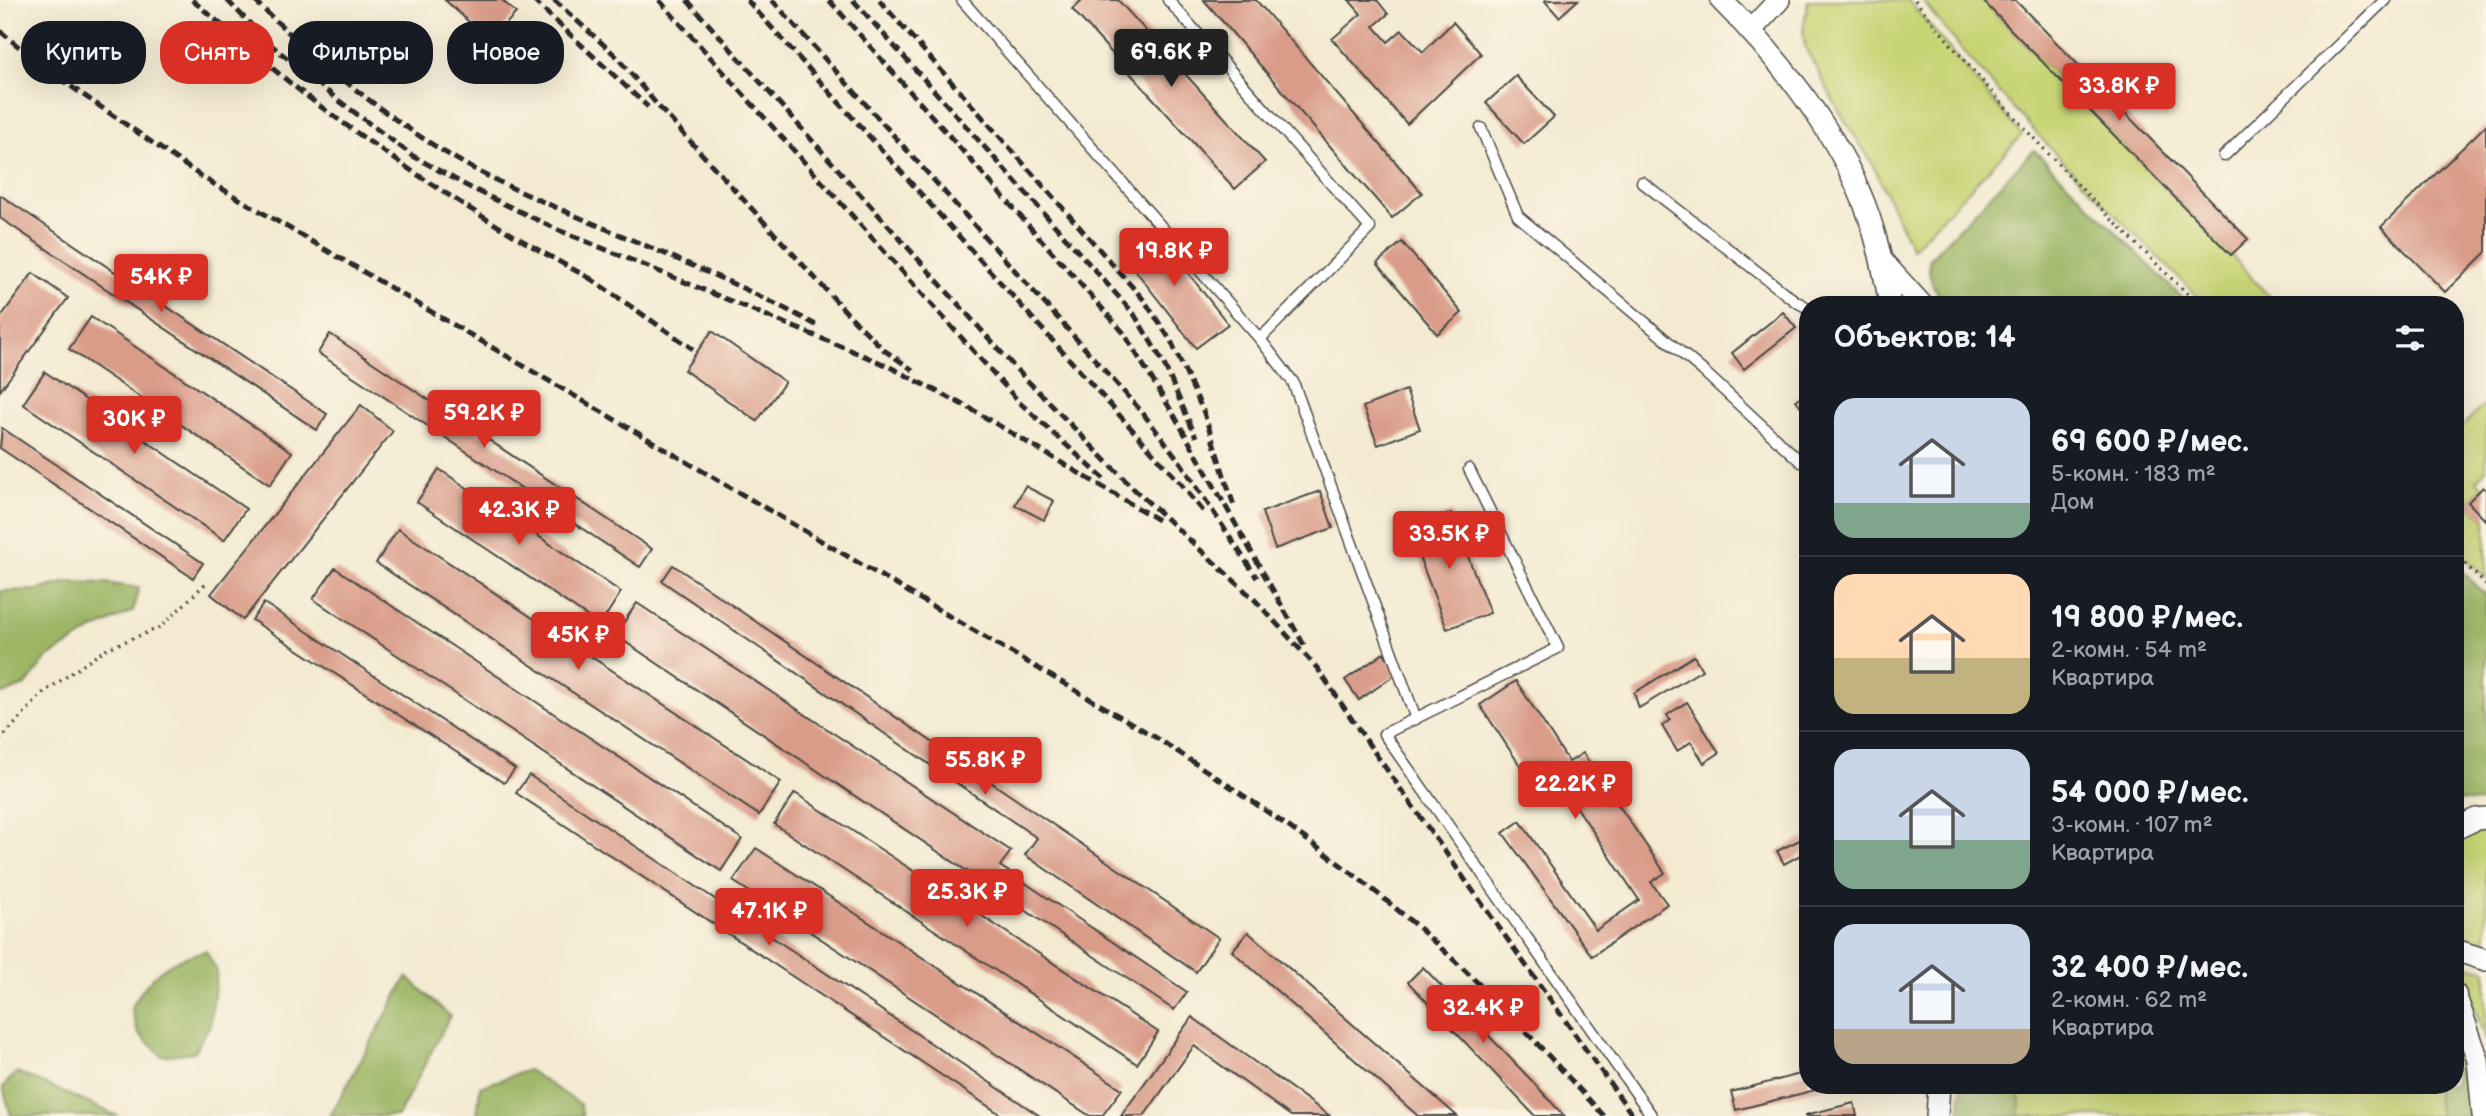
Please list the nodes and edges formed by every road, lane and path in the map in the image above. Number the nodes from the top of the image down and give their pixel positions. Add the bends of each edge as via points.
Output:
1 (961, 0) edge
2 (1168, 0) edge
3 (1721, 0) edge
4 (1779, 0) edge
5 (1915, 0) edge
6 (2385, 0) edge
7 (1751, 30) junction
8 (1481, 128) dead end
9 (2224, 156) dead end
10 (1642, 182) dead end
11 (1883, 262) junction
12 (1889, 296) edge
13 (1914, 296) edge
14 (2190, 296) edge
15 (1799, 303) edge
16 (1260, 339) junction
17 (1799, 460) edge
18 (1469, 469) dead end
19 (2464, 563) edge
20 (208, 581) dead end
21 (2486, 585) edge
22 (1416, 719) junction
23 (0, 740) edge
24 (2464, 953) edge
25 (2486, 960) edge
26 (2464, 1019) edge
27 (1938, 1094) edge
28 (1652, 1116) edge
29 (1937, 1116) edge
30 (2483, 1116) edge

1 - 16 lane
2 - 16 lane via 1370,228
3 - 7 street
4 - 7 street
5 - 14 path via 2057,163
6 - 9 lane
7 - 11 street via 1845,160
8 - 17 lane via 1518,216 1702,370
10 - 15 lane
11 - 12 street
11 - 13 street
16 - 22 lane via 1293,382
18 - 22 lane via 1558,648
19 - 21 path
20 - 23 path via 161,627 106,649 43,694
22 - 28 lane via 1384,734
24 - 25 street
26 - 30 street via 2478,1060
27 - 29 street

